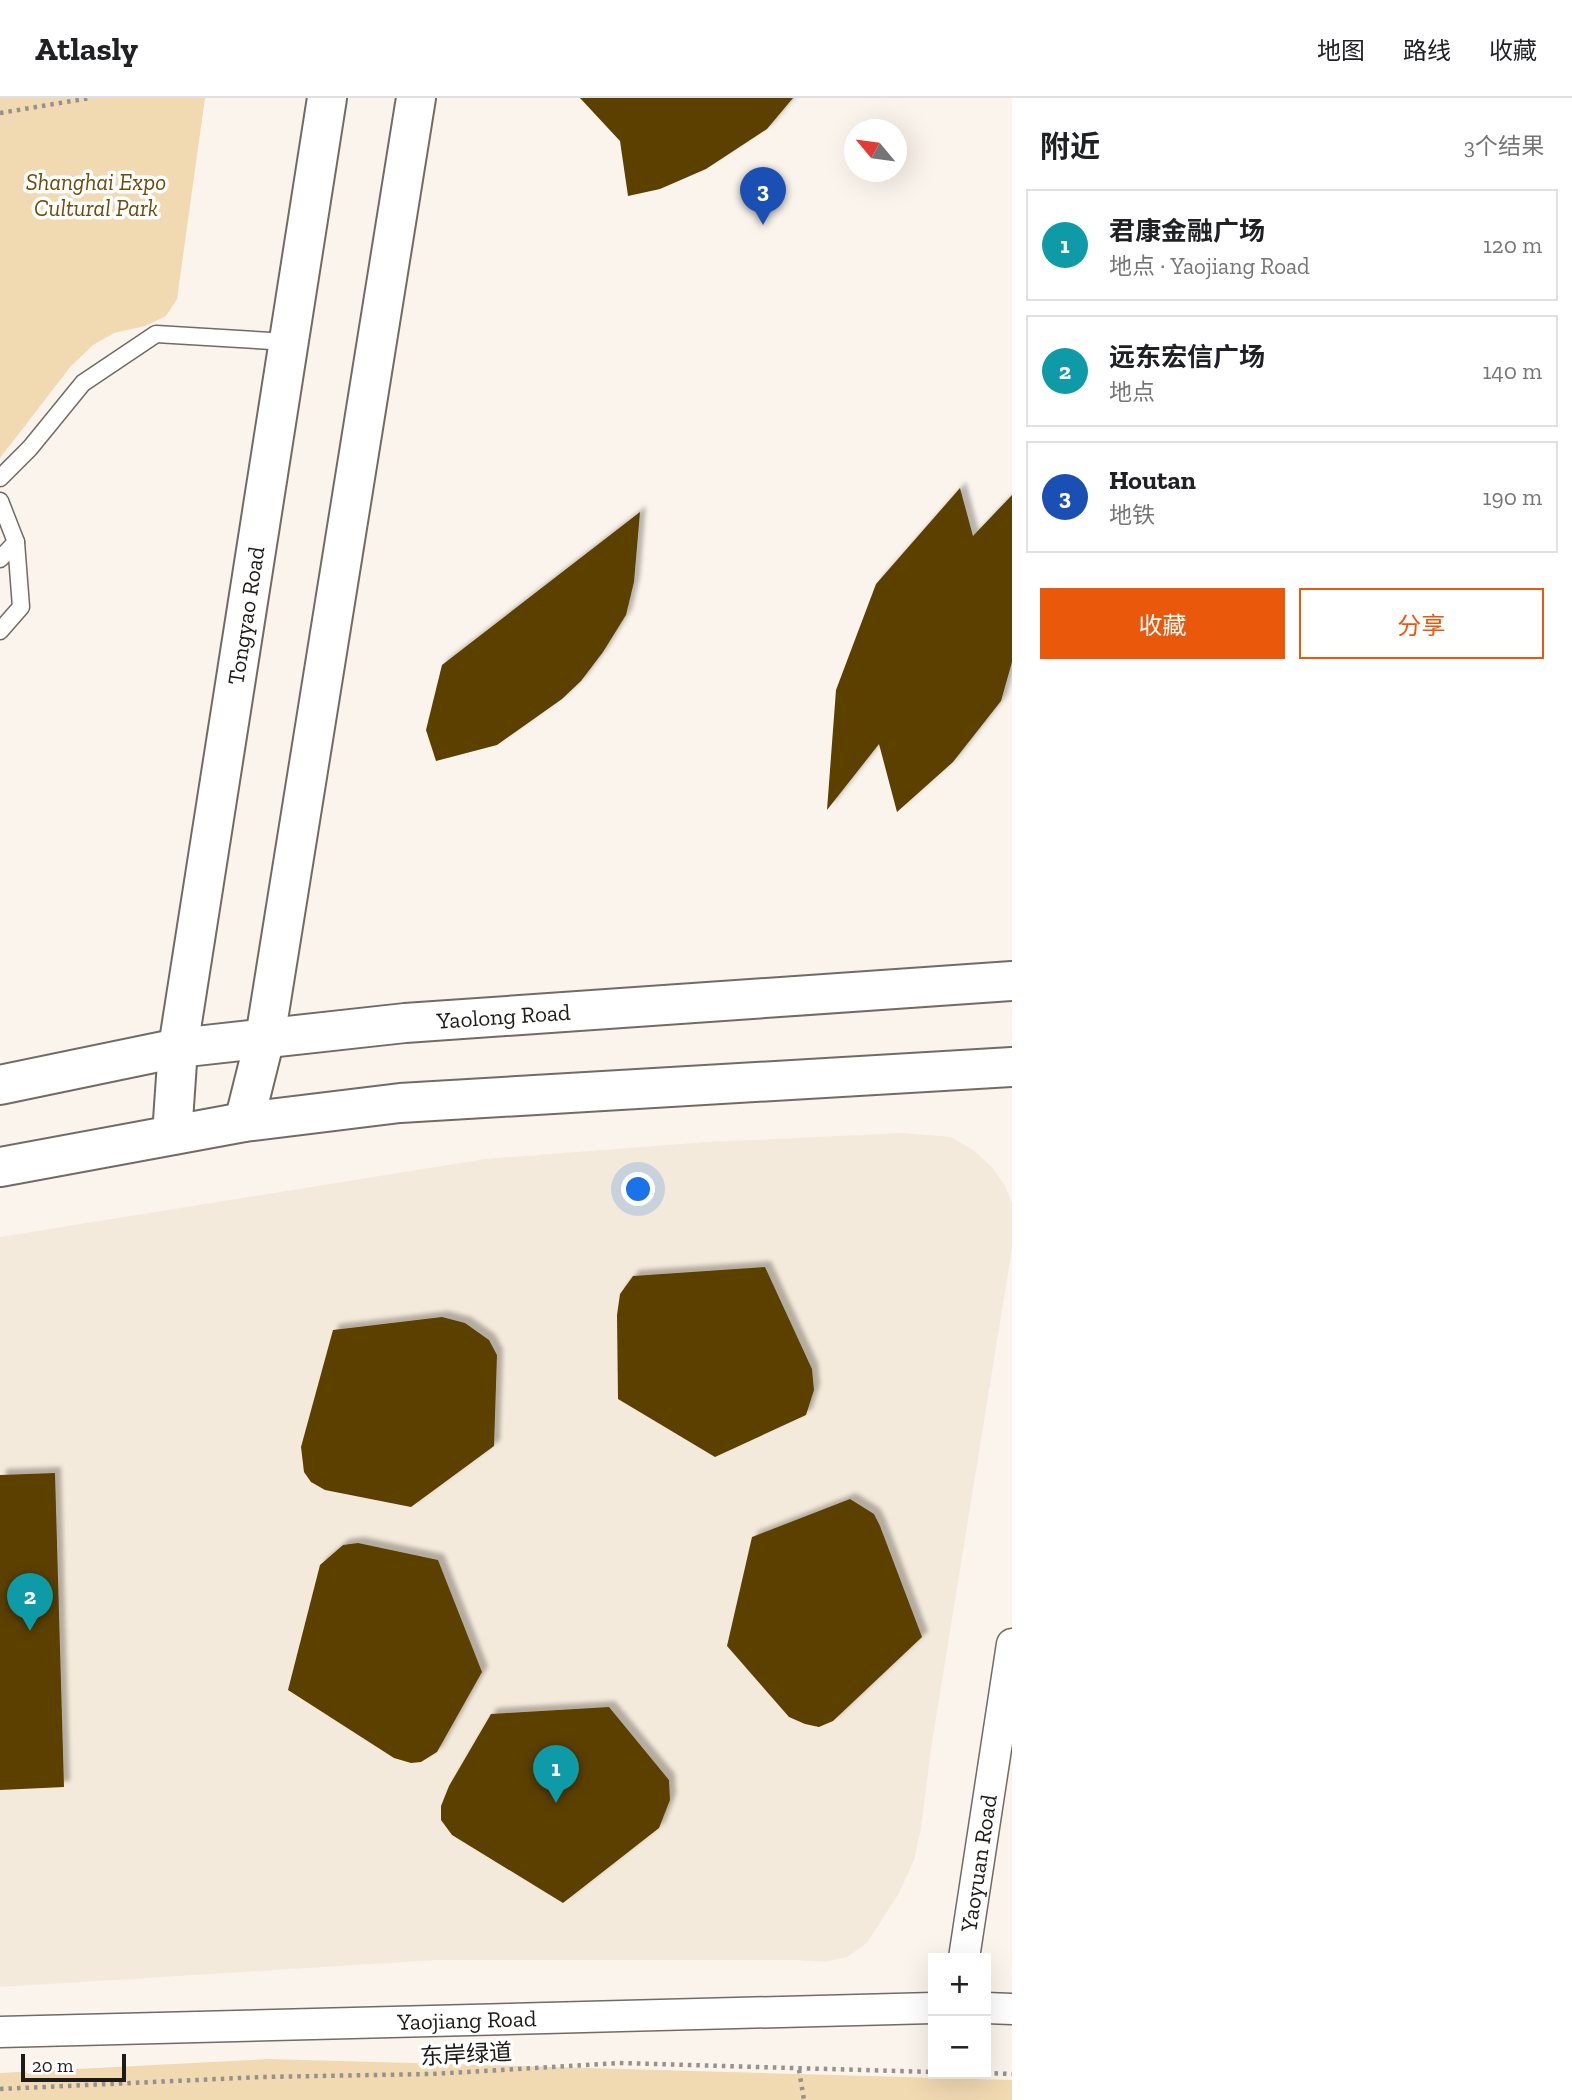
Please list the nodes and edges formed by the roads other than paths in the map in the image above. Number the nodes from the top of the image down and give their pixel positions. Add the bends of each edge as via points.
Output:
1 (327, 98) edge
2 (416, 98) edge
3 (289, 342) junction
4 (0, 478) edge
5 (0, 501) edge
6 (16, 542) junction
7 (0, 558) edge
8 (0, 631) edge
9 (1012, 981) edge
10 (265, 1038) junction
11 (178, 1048) junction
12 (1012, 1067) edge
13 (0, 1085) edge
14 (244, 1122) junction
15 (172, 1135) junction
16 (0, 1167) edge
17 (1012, 1644) edge
18 (965, 1953) edge
19 (928, 2008) edge
20 (991, 2008) edge
21 (1012, 2009) edge
22 (0, 2032) edge

1 - 3 street, Tongyao Road
2 - 10 street
3 - 4 lane via 156,334 83,383
3 - 11 street, Tongyao Road
5 - 6 lane
6 - 7 lane
6 - 8 lane via 21,607
9 - 10 street, Yaolong Road via 405,1023
10 - 11 street, Yaolong Road
10 - 14 street
11 - 13 street, Yaolong Road
11 - 15 street, Tongyao Road
12 - 14 street via 400,1103
14 - 15 street
15 - 16 street
17 - 18 street, Yaoyuan Road
19 - 22 street, Yaojiang Road
20 - 21 street

